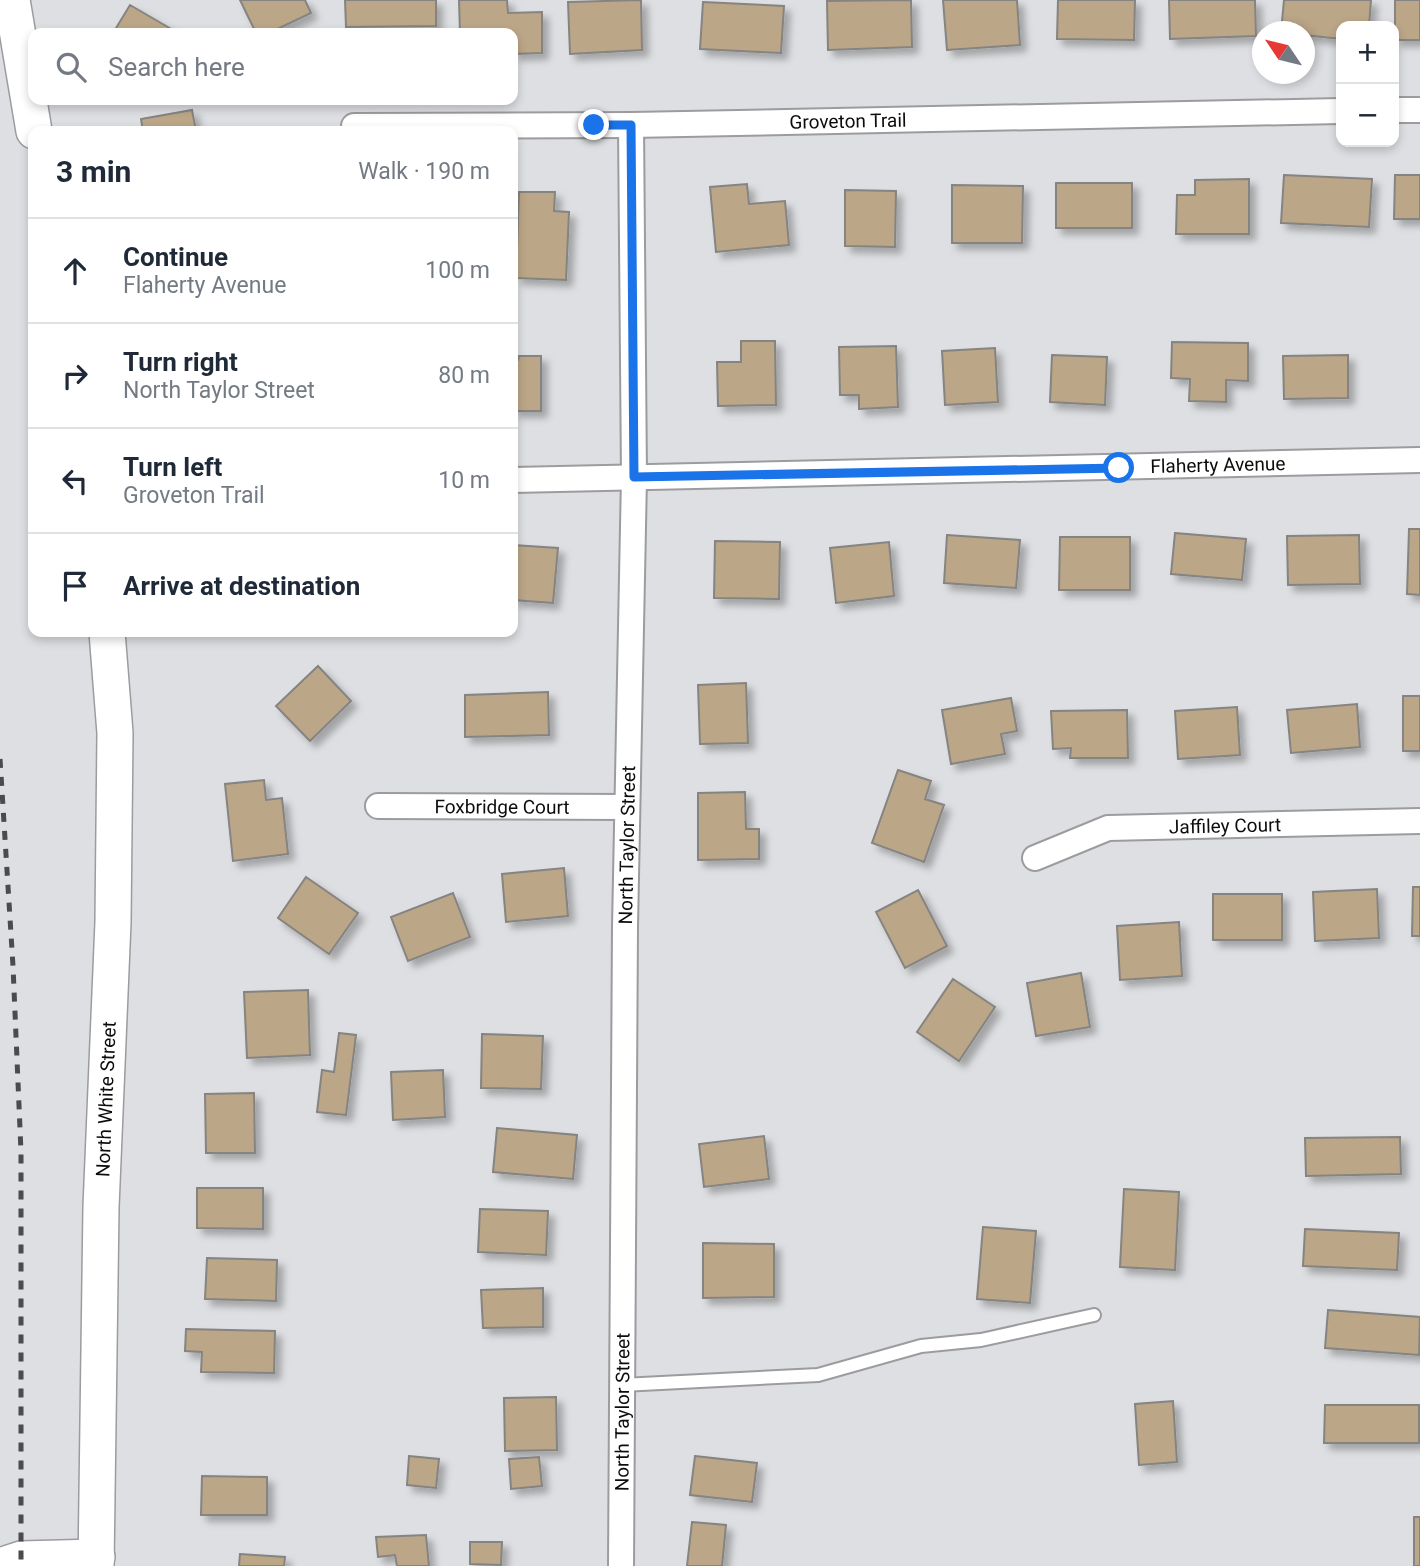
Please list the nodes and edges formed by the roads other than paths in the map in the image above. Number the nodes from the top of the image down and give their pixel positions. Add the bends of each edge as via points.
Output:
1 (12, 0) edge
2 (28, 95) edge
3 (30, 105) edge
4 (1399, 110) edge
5 (1420, 110) edge
6 (1336, 111) edge
7 (631, 125) junction
8 (33, 126) edge
9 (354, 126) dead end
10 (1420, 460) edge
11 (634, 477) junction
12 (518, 480) edge
13 (107, 637) edge
14 (378, 806) dead end
15 (626, 807) junction
16 (1420, 821) edge
17 (1035, 858) dead end
18 (1094, 1315) dead end
19 (622, 1385) junction
20 (96, 1562) edge
21 (0, 1566) edge
22 (621, 1566) edge

1 - 2 main road
3 - 8 main road
4 - 5 street
6 - 7 street, Groveton Trail
7 - 9 street, Groveton Trail
7 - 11 street, North Taylor Street
10 - 11 street, Flaherty Avenue
11 - 12 street, Flaherty Avenue
11 - 15 street, North Taylor Street
13 - 20 main road, North White Street via 115,733 113,922 101,1208
14 - 15 street, Foxbridge Court
15 - 19 street, North Taylor Street
16 - 17 street, Jaffiley Court via 1108,828
18 - 19 lane via 981,1340 921,1346 818,1375
19 - 22 street, North Taylor Street
20 - 21 main road via 21,1559

